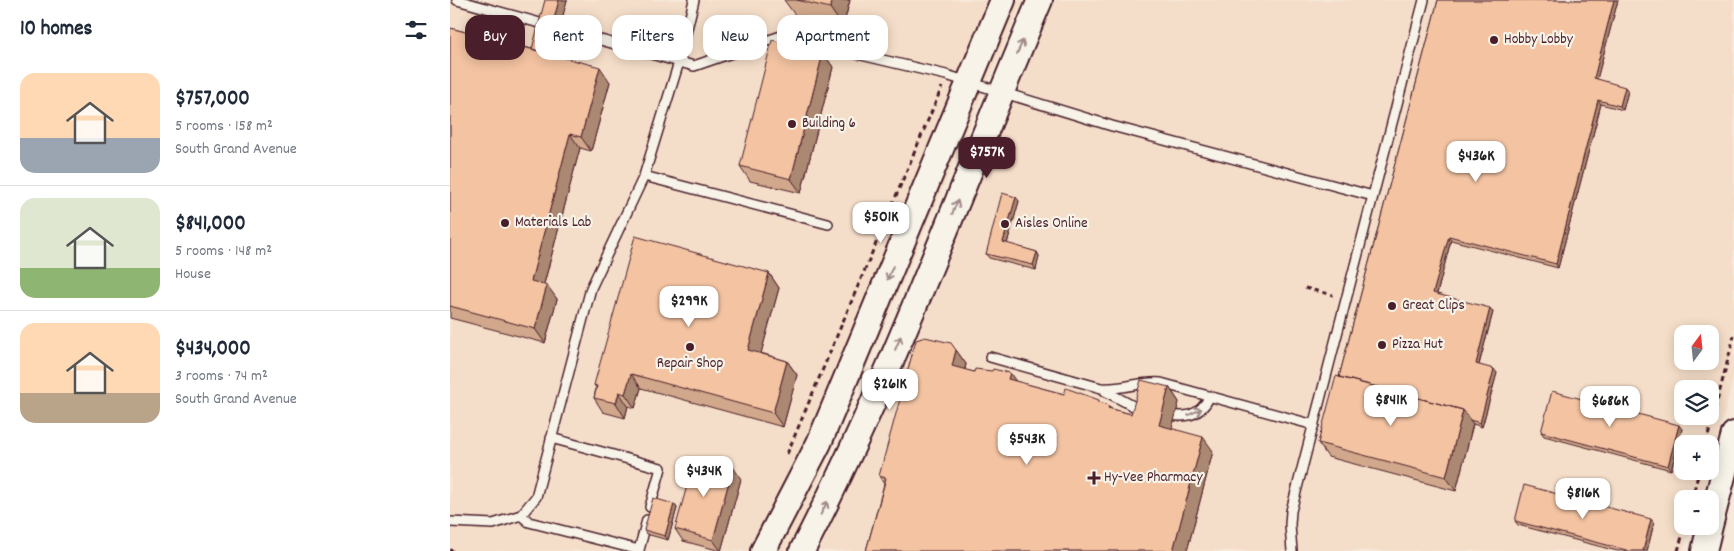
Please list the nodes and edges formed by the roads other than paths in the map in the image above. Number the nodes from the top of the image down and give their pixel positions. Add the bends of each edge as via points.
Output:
1 (457, 0) edge
2 (694, 0) edge
3 (1003, 0) edge
4 (1040, 0) edge
5 (1424, 0) edge
6 (678, 62) junction
7 (969, 82) junction
8 (1002, 92) junction
9 (644, 176) junction
10 (1373, 196) junction
11 (828, 224) dead end
12 (990, 357) dead end
13 (1101, 388) junction
14 (1210, 396) junction
15 (1314, 425) junction
16 (1734, 434) edge
17 (551, 438) junction
18 (1719, 492) edge
19 (521, 515) junction
20 (450, 522) edge
21 (1708, 535) edge
22 (763, 551) edge
23 (802, 551) edge
24 (1292, 551) edge
25 (1704, 551) edge

1 - 6 lane
2 - 6 lane
3 - 7 street
8 -> 4 street
5 - 10 lane
6 - 7 lane via 694,66 781,36
6 - 9 lane
7 - 8 lane
7 -> 22 street via 820,443
8 - 10 lane via 1112,126
23 -> 8 street via 843,471
9 - 11 lane
9 - 17 lane via 591,288
10 - 15 lane
12 - 13 lane
13 - 14 lane via 1114,390 1143,383 1161,383
13 -> 14 lane via 1133,406 1178,417 1193,415 1204,407
14 - 15 lane
15 - 24 lane via 1291,512
16 - 18 street
17 - 19 lane via 536,497
17 - 19 lane via 661,468 639,550 529,522
19 - 20 lane via 493,524
21 - 25 street

